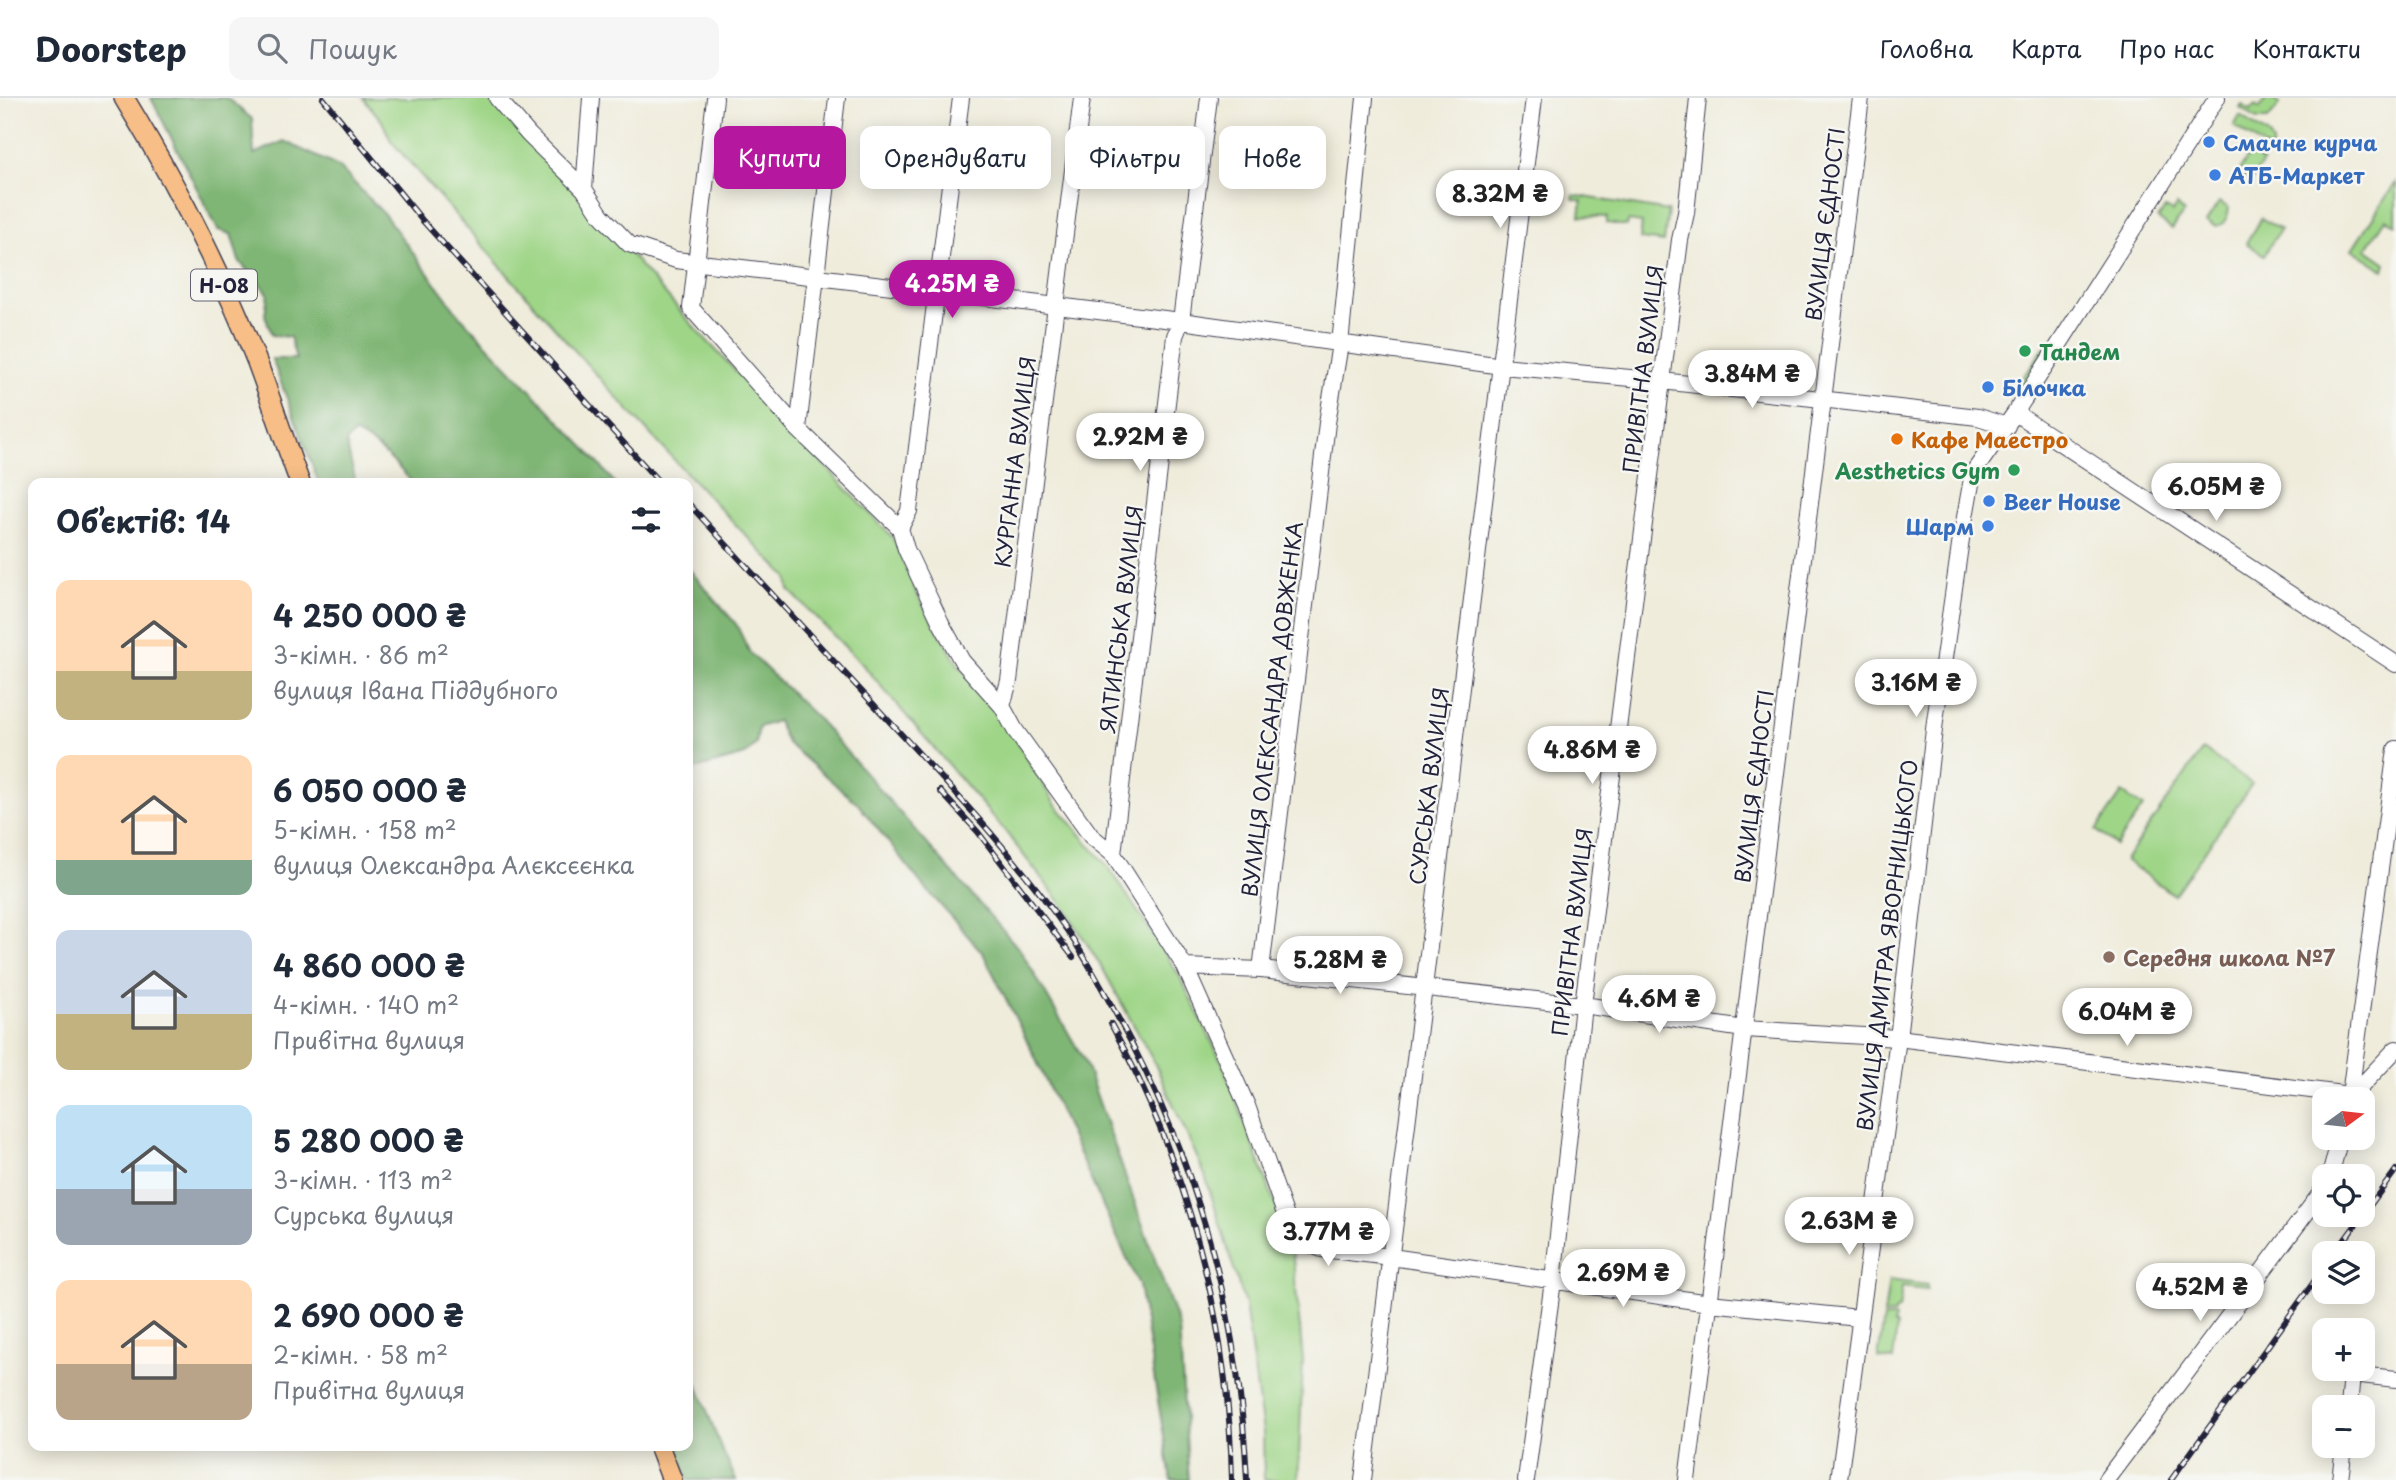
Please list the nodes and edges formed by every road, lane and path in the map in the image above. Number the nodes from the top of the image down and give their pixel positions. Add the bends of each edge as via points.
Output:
1 (124, 98) edge
2 (497, 98) edge
3 (591, 98) edge
4 (715, 98) edge
5 (837, 98) edge
6 (961, 98) edge
7 (1082, 98) edge
8 (1209, 98) edge
9 (1364, 98) edge
10 (1534, 98) edge
11 (1698, 98) edge
12 (1861, 98) edge
13 (2217, 98) edge
14 (584, 189) junction
15 (697, 262) junction
16 (816, 276) junction
17 (937, 293) junction
18 (1055, 307) junction
19 (1181, 321) junction
20 (1340, 344) junction
21 (1502, 366) junction
22 (1662, 381) junction
23 (1823, 399) junction
24 (2011, 419) junction
25 (797, 429) junction
26 (298, 478) edge
27 (900, 528) junction
28 (2396, 664) edge
29 (1002, 706) junction
30 (2396, 748) edge
31 (1113, 854) junction
32 (1185, 967) junction
33 (1261, 970) junction
34 (1423, 986) junction
35 (1583, 1005) junction
36 (1744, 1029) junction
37 (1898, 1038) junction
38 (2396, 1049) edge
39 (2351, 1087) edge
40 (2360, 1087) edge
41 (2312, 1092) edge
42 (2312, 1205) edge
43 (1391, 1257) junction
44 (1553, 1281) junction
45 (1709, 1303) junction
46 (1859, 1318) junction
47 (2396, 1379) edge
48 (2350, 1395) edge
49 (661, 1451) edge
50 (2343, 1458) edge
51 (672, 1480) edge
52 (1363, 1480) edge
53 (1526, 1480) edge
54 (1687, 1480) edge
55 (1839, 1480) edge
56 (2106, 1480) edge
57 (2340, 1480) edge

1 - 26 main road, Н-08 via 167,170 225,287
2 - 14 street
3 - 14 street
4 - 15 street
5 - 16 street
6 - 17 street
7 - 18 street, КУРГАННА ВУЛИЦЯ
8 - 19 street, ЯЛТИНСЬКА ВУЛИЦЯ
9 - 20 street, ВУЛИЦЯ ОЛЕКСАНДРА ДОВЖЕНКА
10 - 21 street, СУРСЬКА ВУЛИЦЯ
11 - 22 street, ПРИВІТНА ВУЛИЦЯ
12 - 23 street, ВУЛИЦЯ ЄДНОСТІ
13 - 24 street, ВУЛИЦЯ ДМИТРА ЯВОРНИЦЬКОГО
14 - 15 street via 629,244
15 - 16 street
15 - 25 street via 691,308
16 - 17 street
16 - 25 street
17 - 18 street
17 - 27 street via 909,511
18 - 19 street
18 - 29 street, КУРГАННА ВУЛИЦЯ via 1009,681
19 - 20 street
19 - 31 street, ЯЛТИНСЬКА ВУЛИЦЯ via 1175,336
20 - 21 street
20 - 33 street, ВУЛИЦЯ ОЛЕКСАНДРА ДОВЖЕНКА
21 - 22 street
21 - 34 street, СУРСЬКА ВУЛИЦЯ
22 - 23 street
22 - 35 street, ПРИВІТНА ВУЛИЦЯ
23 - 24 street
23 - 36 street, ВУЛИЦЯ ЄДНОСТІ
24 - 28 street
24 - 37 street, ВУЛИЦЯ ДМИТРА ЯВОРНИЦЬКОГО via 1973,473 1935,721
25 - 27 street
27 - 29 street via 951,642
29 - 31 street via 1062,799 1091,836
30 - 39 street
31 - 32 street
32 - 33 street
32 - 43 street via 1247,1107 1290,1228 1299,1240 1322,1249
33 - 34 street
34 - 35 street
34 - 43 street, СУРСЬКА ВУЛИЦЯ
35 - 36 street
35 - 44 street, ПРИВІТНА ВУЛИЦЯ
36 - 37 street
36 - 45 street, ВУЛИЦЯ ЄДНОСТІ
37 - 41 street
37 - 46 street, ВУЛИЦЯ ДМИТРА ЯВОРНИЦЬКОГО
38 - 40 street
42 - 56 street
43 - 44 street
43 - 52 street, СУРСЬКА ВУЛИЦЯ
44 - 45 street
44 - 53 street, ПРИВІТНА ВУЛИЦЯ
45 - 46 street
45 - 54 street, ВУЛИЦЯ ЄДНОСТІ
46 - 55 street, ВУЛИЦЯ ДМИТРА ЯВОРНИЦЬКОГО
47 - 48 street via 2353,1374
49 - 51 main road
50 - 57 street

